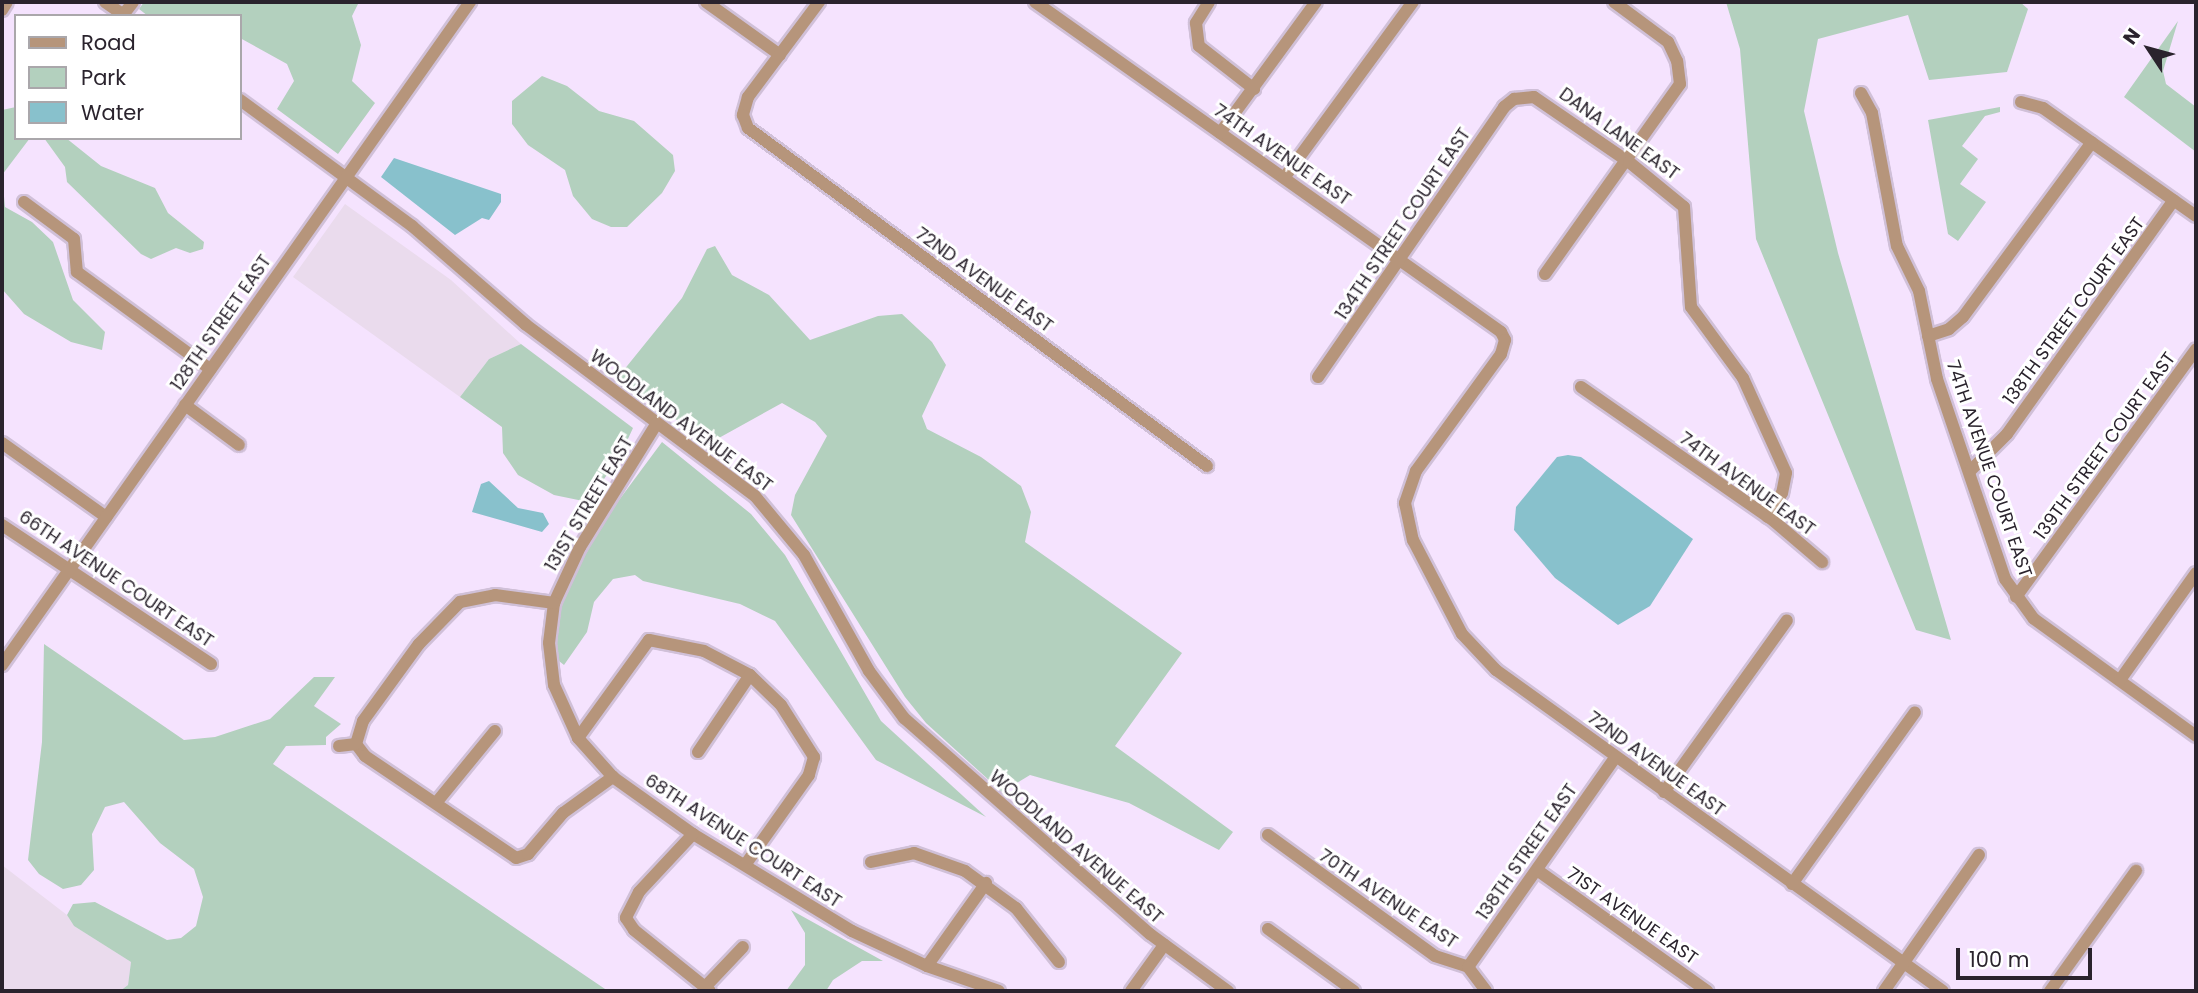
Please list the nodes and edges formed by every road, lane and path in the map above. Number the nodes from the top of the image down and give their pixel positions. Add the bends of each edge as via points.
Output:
1 (7, 2) edge
2 (105, 2) edge
3 (470, 2) edge
4 (706, 2) edge
5 (819, 2) edge
6 (1035, 2) edge
7 (1209, 2) edge
8 (1317, 2) edge
9 (1413, 2) edge
10 (1614, 2) edge
11 (2, 10) edge
12 (123, 14) edge
13 (780, 55) junction
14 (1254, 89) junction
15 (1861, 93) dead end
16 (1522, 97) joint
17 (242, 101) edge
18 (2021, 102) dead end
19 (1220, 134) junction
20 (2092, 142) junction
21 (1629, 162) junction
22 (345, 178) junction
23 (1284, 178) junction
24 (2174, 200) junction
25 (24, 202) dead end
26 (2196, 216) edge
27 (1397, 260) junction
28 (1545, 274) dead end
29 (1928, 336) junction
30 (2196, 349) edge
31 (210, 369) junction
32 (1318, 377) dead end
33 (1581, 387) dead end
34 (185, 405) junction
35 (657, 423) junction
36 (2, 443) edge
37 (239, 445) dead end
38 (1207, 466) dead end
39 (1970, 470) junction
40 (1406, 516) joint
41 (106, 517) junction
42 (1766, 517) junction
43 (2, 524) edge
44 (1822, 562) dead end
45 (70, 568) junction
46 (2196, 573) edge
47 (2016, 597) junction
48 (554, 603) junction
49 (1787, 620) dead end
50 (211, 664) dead end
51 (2, 665) edge
52 (750, 675) junction
53 (2120, 680) junction
54 (1915, 712) dead end
55 (495, 731) dead end
56 (2196, 736) edge
57 (578, 738) junction
58 (356, 744) junction
59 (339, 746) dead end
60 (698, 752) dead end
61 (1615, 758) junction
62 (613, 777) junction
63 (1664, 792) junction
64 (436, 803) junction
65 (693, 834) junction
66 (1268, 835) dead end
67 (1979, 855) dead end
68 (871, 862) dead end
69 (745, 865) junction
70 (1537, 870) junction
71 (2136, 871) dead end
72 (986, 883) junction
73 (1792, 884) junction
74 (1268, 929) dead end
75 (1164, 945) junction
76 (743, 947) dead end
77 (1059, 962) dead end
78 (1904, 963) junction
79 (927, 966) junction
80 (1468, 967) junction
81 (708, 989) edge
82 (1351, 990) edge
83 (999, 991) edge
84 (1131, 991) edge
85 (1228, 991) edge
86 (1486, 991) edge
87 (1707, 991) edge
88 (1884, 991) edge
89 (1943, 991) edge
90 (2050, 991) edge

1 - 11 street
2 - 12 street
3 - 22 street, 128TH STREET EAST
4 - 13 street
5 - 13 street
6 - 19 street, 74TH AVENUE EAST
7 - 14 street via 1196,23 1199,46
8 - 14 street
9 - 23 street
10 - 21 street via 1668,42 1679,67 1677,91
13 - 38 street, 72ND AVENUE EAST via 748,97 744,120 768,144
14 - 19 street
15 - 29 street, 74TH AVENUE COURT EAST via 1872,113 1897,246 1919,291
16 - 21 street, DANA LANE EAST via 1551,105
16 - 27 street, 134TH STREET COURT EAST via 1504,107
17 - 22 street, WOODLAND AVENUE EAST
18 - 20 street via 2043,108
19 - 23 street, 74TH AVENUE EAST
20 - 24 street
20 - 29 street via 1968,311 1949,329
21 - 28 street
21 - 42 street, DANA LANE EAST via 1684,207 1691,307 1743,378 1786,473 1782,493
22 - 31 street, 128TH STREET EAST
22 - 35 street, WOODLAND AVENUE EAST via 439,248 525,324
23 - 27 street, 74TH AVENUE EAST
24 - 26 street
24 - 39 street, 138TH STREET COURT EAST via 2007,434
25 - 31 street via 74,239 77,272
27 - 32 street, 134TH STREET COURT EAST via 1396,270
27 - 40 street, 74TH AVENUE EAST via 1501,332 1505,340 1501,354 1416,471 1406,496
29 - 39 street, 74TH AVENUE COURT EAST via 1937,379
30 - 47 street, 139TH STREET COURT EAST
31 - 34 street, 128TH STREET EAST
33 - 42 street, 74TH AVENUE EAST
34 - 37 street
34 - 41 street, 128TH STREET EAST
35 - 48 street, 131ST STREET EAST via 575,556
35 - 75 street, WOODLAND AVENUE EAST via 746,488 784,527 869,671 904,718
36 - 41 street
39 - 47 street, 74TH AVENUE COURT EAST via 2001,571
40 - 61 street, 72ND AVENUE EAST via 1447,607 1481,658
41 - 45 street, 128TH STREET EAST
42 - 44 street, 74TH AVENUE EAST
43 - 45 street, 66TH AVENUE COURT EAST via 64,569
45 - 50 street, 66TH AVENUE COURT EAST
45 - 51 street, 128TH STREET EAST
46 - 53 street
47 - 53 street, 74TH AVENUE COURT EAST via 2034,619
48 - 57 street, 68TH AVENUE COURT EAST via 549,643 554,685
48 - 58 street via 509,595 467,598 419,644 363,721
49 - 63 street
52 - 57 street via 717,655 652,639
52 - 60 street
52 - 69 street via 791,717 814,757 813,768
53 - 56 street, 74TH AVENUE COURT EAST
54 - 73 street
55 - 64 street
57 - 62 street, 68TH AVENUE COURT EAST
58 - 59 street
58 - 64 street via 365,756
61 - 63 street, 72ND AVENUE EAST
61 - 70 street, 138TH STREET EAST
62 - 64 street via 563,813 523,857 509,856
62 - 65 street, 68TH AVENUE COURT EAST
63 - 73 street, 72ND AVENUE EAST
65 - 69 street, 68TH AVENUE COURT EAST
65 - 81 street via 639,892 626,918 634,930
66 - 80 street, 70TH AVENUE EAST via 1435,956
67 - 78 street
68 - 72 street via 904,853 926,856
69 - 79 street, 68TH AVENUE COURT EAST via 852,931
70 - 80 street, 138TH STREET EAST
70 - 87 street, 71ST AVENUE EAST
71 - 90 street
72 - 77 street via 1016,908
72 - 79 street
73 - 78 street, 72ND AVENUE EAST
74 - 82 street
75 - 84 street
75 - 85 street, WOODLAND AVENUE EAST
76 - 81 street
78 - 88 street
78 - 89 street, 72ND AVENUE EAST
79 - 83 street, 68TH AVENUE COURT EAST
80 - 86 street, 70TH AVENUE EAST

